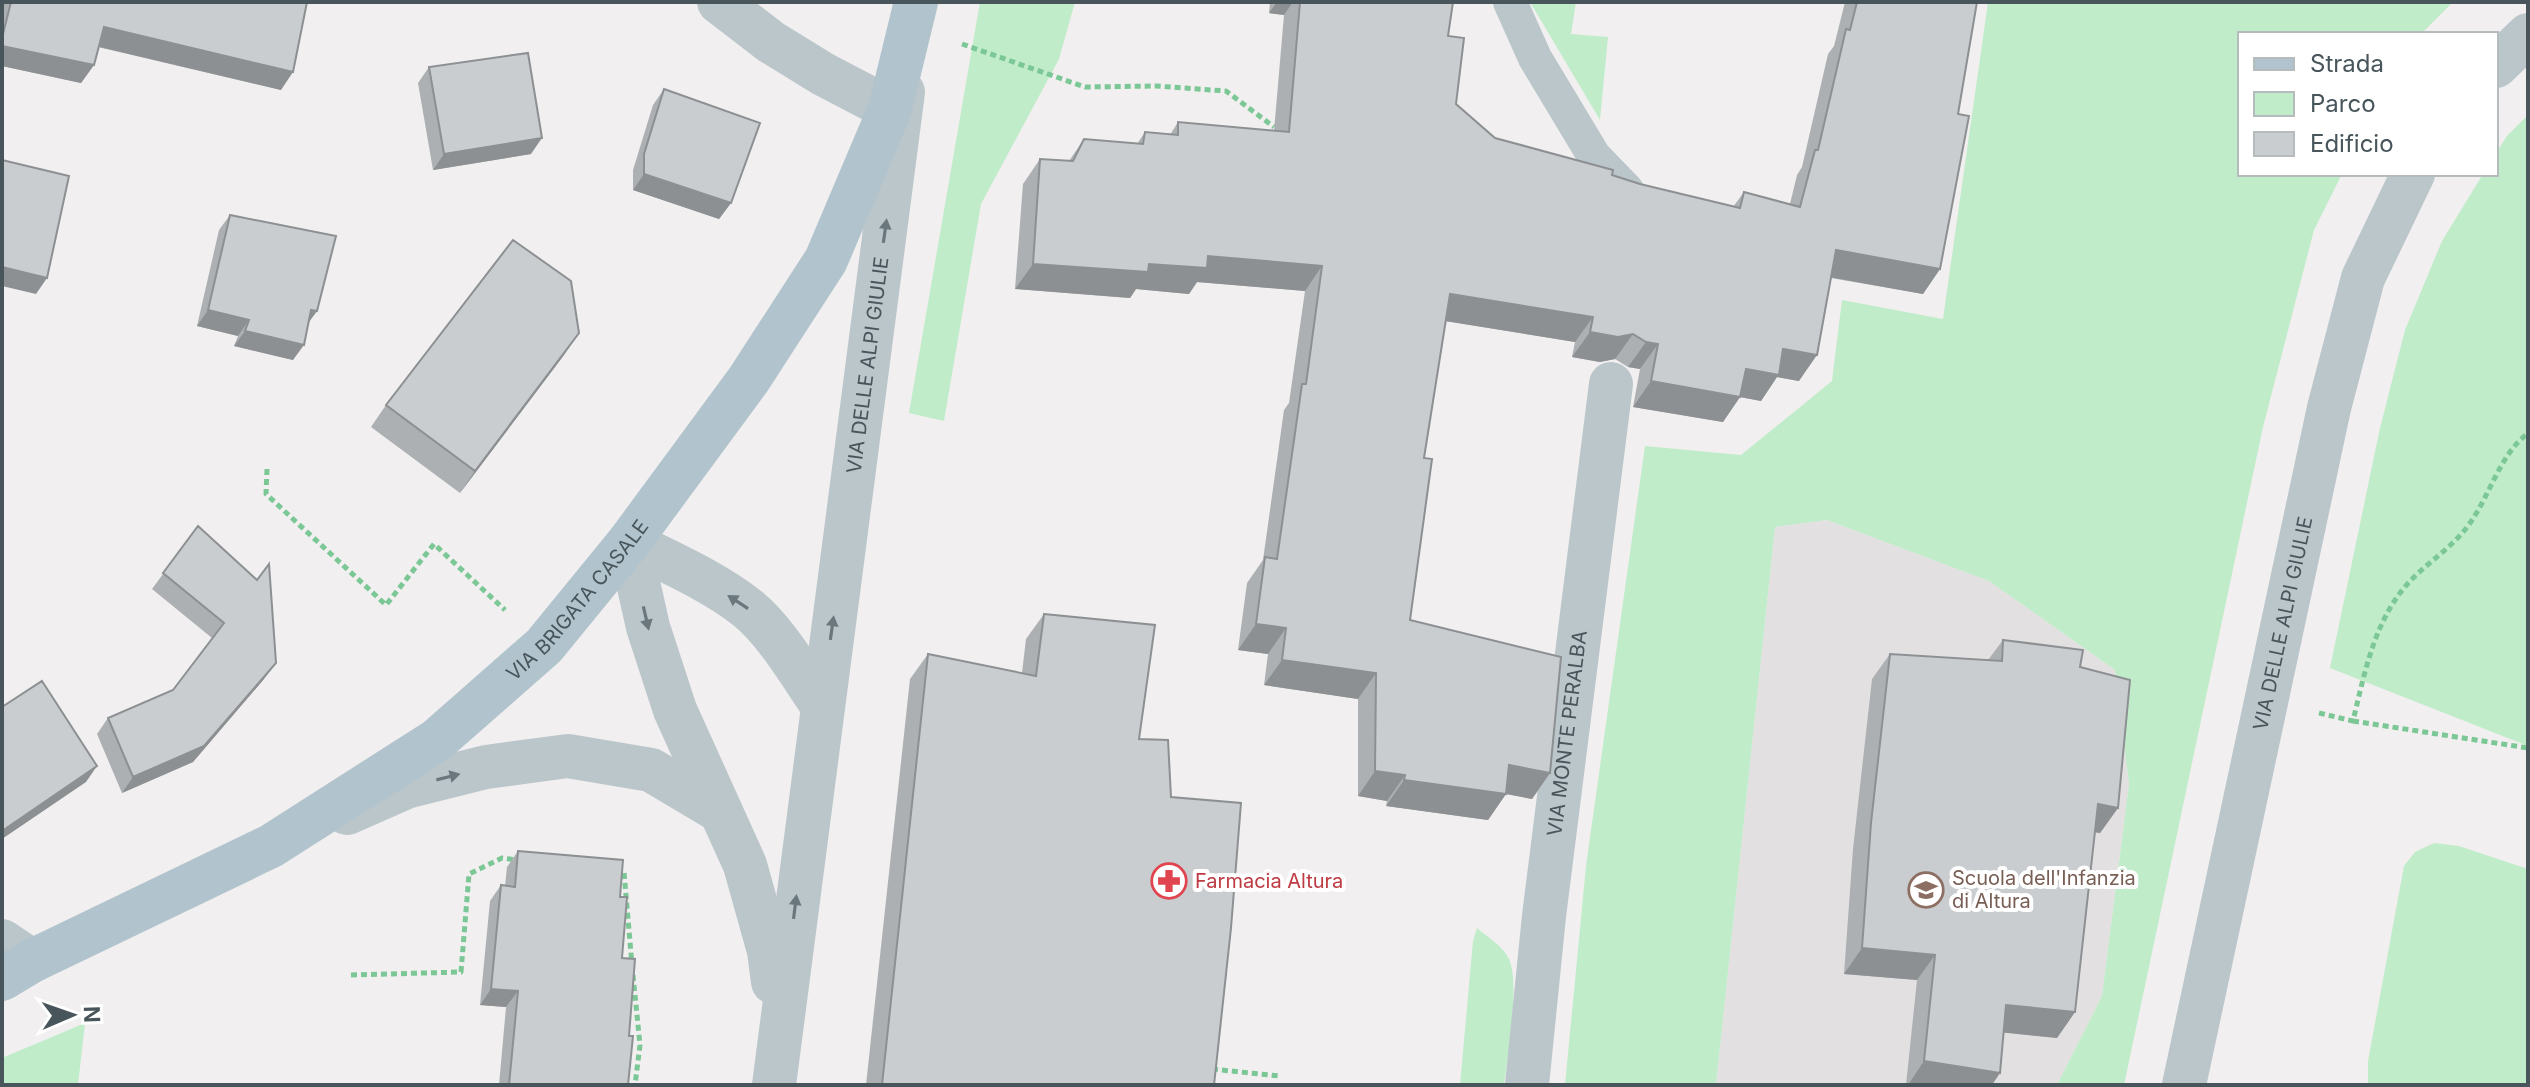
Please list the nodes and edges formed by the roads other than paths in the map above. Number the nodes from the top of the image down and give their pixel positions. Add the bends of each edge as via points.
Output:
1 (719, 2) edge
2 (1510, 2) edge
3 (914, 14) edge
4 (2528, 35) edge
5 (2498, 64) edge
6 (890, 109) junction
7 (2412, 176) edge
8 (1627, 190) edge
9 (1611, 384) dead end
10 (629, 542) junction
11 (822, 705) junction
12 (720, 811) junction
13 (271, 846) junction
14 (12, 961) edge
15 (779, 1040) junction
16 (774, 1085) edge
17 (1527, 1085) edge
18 (2184, 1085) edge

1 - 6 street via 771,42
2 - 8 lane via 1535,58 1594,156
3 - 6 main road, VIA BRIGATA CASALE
11 -> 3 street, VIA DELLE ALPI GIULIE
4 - 5 street
6 - 10 main road, VIA BRIGATA CASALE via 826,260 749,379
7 - 18 street, VIA DELLE ALPI GIULIE via 2363,278 2329,408
9 - 17 street, VIA MONTE PERALBA
11 -> 10 street via 748,609
10 -> 12 street, VIA DELLE ALPI GIULIE via 648,627 675,710
10 - 13 main road, VIA BRIGATA CASALE via 544,646 437,740
15 -> 11 street, VIA DELLE ALPI GIULIE
13 -> 12 street via 406,787 486,767 568,756 651,770
12 - 15 street, VIA DELLE ALPI GIULIE via 745,865 769,951
13 - 14 main road, VIA BRIGATA CASALE
15 - 16 street, VIA DELLE ALPI GIULIE

